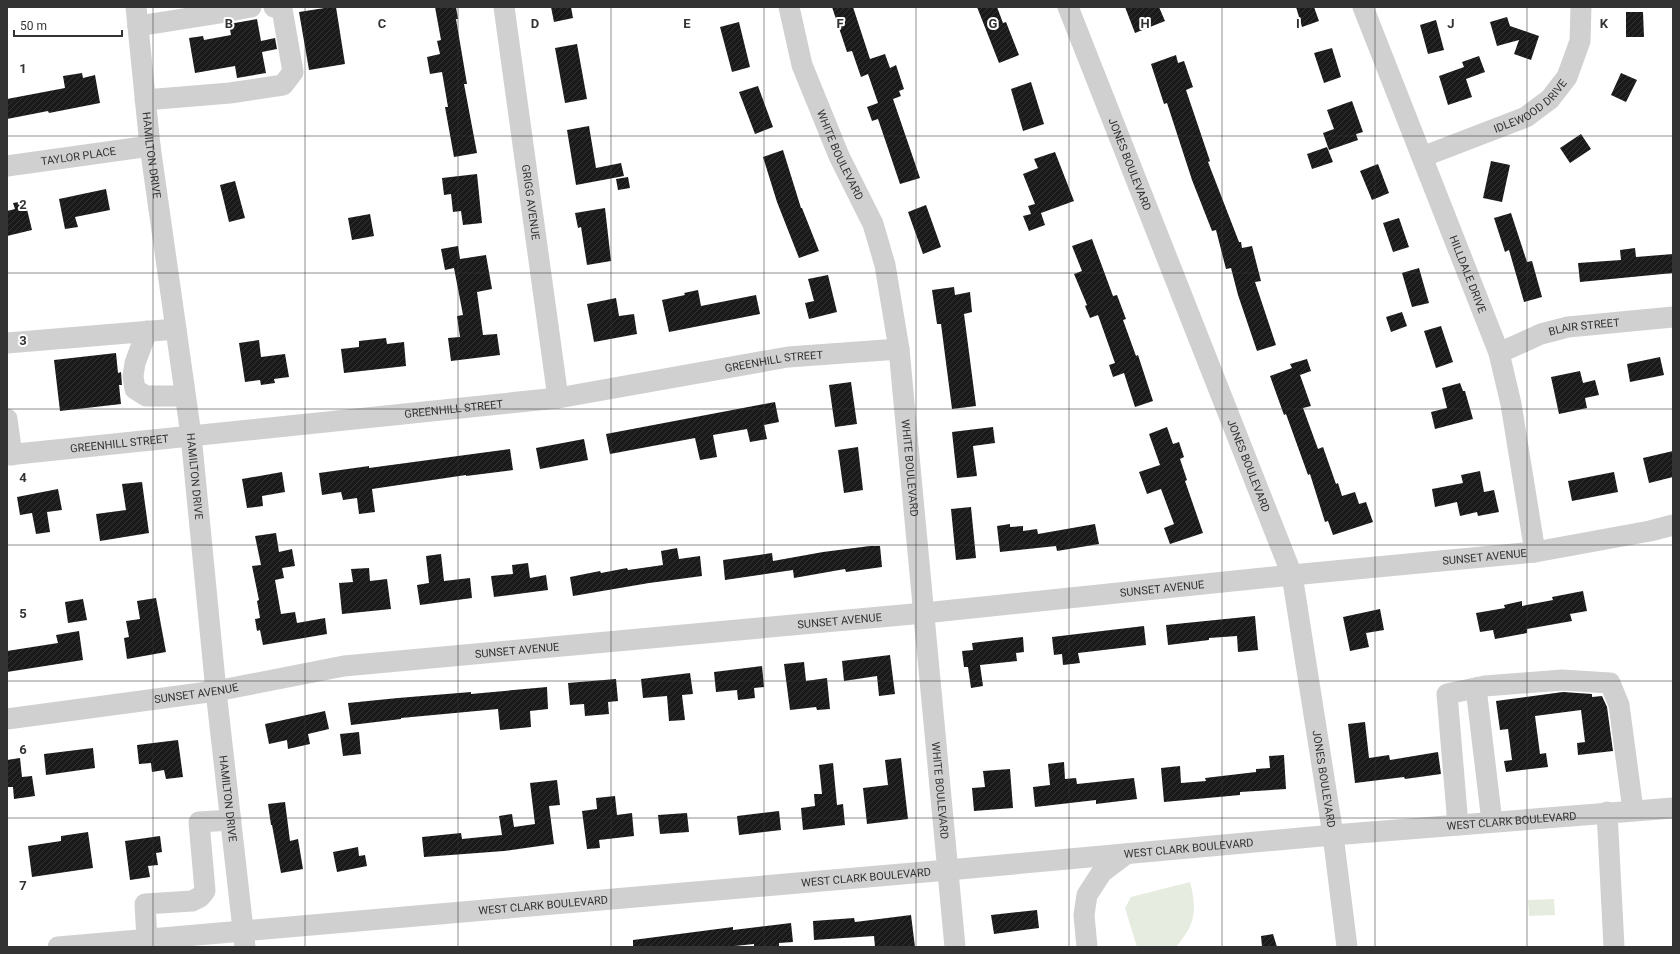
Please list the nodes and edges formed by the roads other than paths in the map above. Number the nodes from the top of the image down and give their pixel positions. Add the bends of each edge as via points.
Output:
1 (251, 7) edge
2 (274, 7) edge
3 (504, 7) edge
4 (789, 7) edge
5 (1068, 7) edge
6 (1363, 7) edge
7 (1581, 7) edge
8 (137, 16) edge
9 (145, 100) junction
10 (150, 146) junction
11 (1422, 157) junction
12 (7, 166) edge
13 (1673, 317) edge
14 (176, 329) junction
15 (147, 331) junction
16 (7, 343) edge
17 (899, 349) junction
18 (1499, 353) junction
19 (185, 396) junction
20 (558, 398) junction
21 (7, 419) edge
22 (191, 435) junction
23 (9, 455) edge
24 (1673, 525) edge
25 (1535, 552) junction
26 (1292, 575) junction
27 (924, 613) junction
28 (1476, 688) junction
29 (216, 691) junction
30 (7, 719) edge
31 (1673, 808) edge
32 (1633, 810) junction
33 (1607, 812) junction
34 (231, 820) junction
35 (1492, 822) junction
36 (1458, 824) junction
37 (1333, 835) junction
38 (1126, 854) junction
39 (948, 870) junction
40 (244, 939) edge
41 (147, 940) junction
42 (58, 947) edge
43 (955, 947) edge
44 (1087, 947) edge
45 (1347, 947) edge
46 (1614, 947) edge

1 - 8 street via 214,14
2 - 9 street via 282,9 293,72 283,85 230,93
3 - 20 street, GRIGG AVENUE
4 - 17 street, WHITE BOULEVARD via 802,65 839,156 873,224 885,265
5 - 26 street, JONES BOULEVARD
6 - 11 street, HILLDALE DRIVE
7 - 11 street, IDLEWOOD DRIVE via 1580,41 1567,77 1550,99 1526,117
8 - 9 street, HAMILTON DRIVE
9 - 10 street, HAMILTON DRIVE
10 - 12 street, TAYLOR PLACE
10 - 14 street, HAMILTON DRIVE
11 - 18 street, HILLDALE DRIVE
13 - 18 street, BLAIR STREET via 1568,328 1541,334
14 - 15 street
14 - 19 street, HAMILTON DRIVE
15 - 16 street
15 - 19 street via 132,376 135,389 146,396
17 - 20 street, GREENHILL STREET via 788,357
17 - 27 street, WHITE BOULEVARD
18 - 25 street, HILLDALE DRIVE via 1512,404
19 - 22 street, HAMILTON DRIVE
20 - 22 street, GREENHILL STREET
21 - 23 street
22 - 23 street, GREENHILL STREET
22 - 29 street, HAMILTON DRIVE
24 - 25 street, SUNSET AVENUE via 1650,532
25 - 26 street, SUNSET AVENUE
26 - 27 street, SUNSET AVENUE
26 - 37 street, JONES BOULEVARD
27 - 29 street, SUNSET AVENUE via 344,666
27 - 39 street, WHITE BOULEVARD
28 - 32 street via 1562,680 1610,683 1619,705
28 - 35 street
28 - 36 street via 1447,694
29 - 30 street, SUNSET AVENUE
29 - 34 street, HAMILTON DRIVE
31 - 32 street, WEST CLARK BOULEVARD
32 - 33 street, WEST CLARK BOULEVARD
33 - 35 street, WEST CLARK BOULEVARD
33 - 46 street
34 - 40 street, HAMILTON DRIVE
34 - 41 street via 199,822 205,891 192,901 145,904
35 - 36 street, WEST CLARK BOULEVARD
36 - 37 street, WEST CLARK BOULEVARD
37 - 38 street, WEST CLARK BOULEVARD
37 - 45 street, JONES BOULEVARD
38 - 39 street, WEST CLARK BOULEVARD
38 - 44 street via 1102,872 1087,895 1084,916
39 - 40 street, WEST CLARK BOULEVARD
39 - 43 street, WHITE BOULEVARD
40 - 41 street, WEST CLARK BOULEVARD
41 - 42 street, WEST CLARK BOULEVARD

